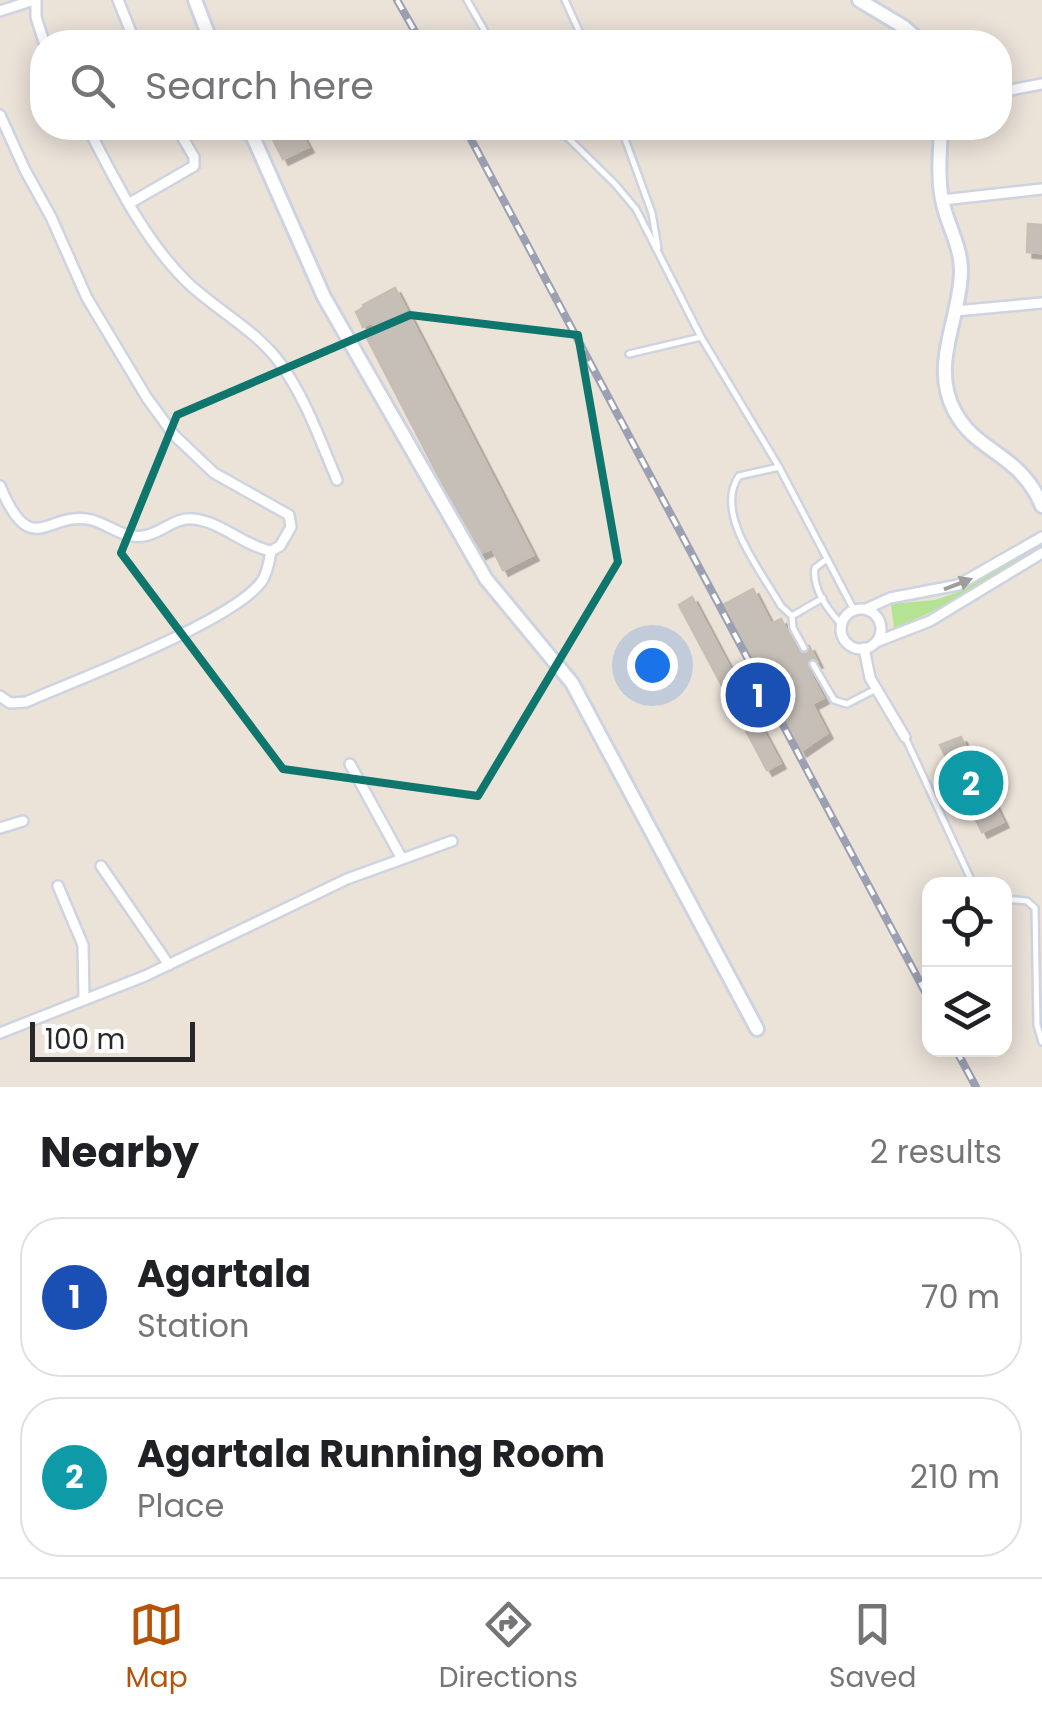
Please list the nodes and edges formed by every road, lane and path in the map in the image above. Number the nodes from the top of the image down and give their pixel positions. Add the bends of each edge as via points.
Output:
1 (35, 0) edge
2 (118, 0) edge
3 (194, 0) edge
4 (467, 0) edge
5 (565, 0) edge
6 (859, 0) edge
7 (2, 7) edge
8 (40, 30) edge
9 (131, 30) edge
10 (206, 30) edge
11 (484, 30) edge
12 (579, 30) edge
13 (907, 30) edge
14 (1042, 84) edge
15 (1012, 90) edge
16 (0, 115) edge
17 (95, 140) edge
18 (184, 140) edge
19 (254, 140) edge
20 (570, 140) edge
21 (625, 140) edge
22 (941, 140) edge
23 (1042, 189) edge
24 (942, 200) junction
25 (130, 203) junction
26 (658, 252) junction
27 (1042, 304) edge
28 (954, 311) junction
29 (700, 337) junction
30 (629, 354) dead end
31 (779, 466) junction
32 (337, 480) dead end
33 (0, 486) edge
34 (1042, 506) edge
35 (1042, 538) edge
36 (272, 551) junction
37 (1042, 552) edge
38 (827, 559) junction
39 (822, 598) junction
40 (854, 610) junction
41 (866, 610) junction
42 (792, 616) junction
43 (841, 624) junction
44 (876, 642) junction
45 (804, 648) dead end
46 (864, 648) junction
47 (813, 664) dead end
48 (877, 688) junction
49 (0, 696) edge
50 (905, 736) joint
51 (350, 764) dead end
52 (23, 821) dead end
53 (0, 828) edge
54 (452, 841) dead end
55 (402, 859) junction
56 (101, 866) dead end
57 (970, 877) edge
58 (58, 886) dead end
59 (1012, 900) edge
60 (170, 965) junction
61 (84, 999) junction
62 (757, 1029) dead end
63 (0, 1032) edge
64 (1042, 1042) edge

1 - 7 street
1 - 8 street
2 - 9 street
3 - 10 street
4 - 11 lane
5 - 12 lane
6 - 13 street
14 - 15 street
16 - 36 street via 86,298 147,398 214,473 291,518 290,530
17 - 25 street
18 - 25 street via 194,166
19 - 62 street via 324,297 486,579 572,683
20 - 26 lane via 636,209
21 - 26 lane via 652,212
22 - 24 street
23 - 24 street
24 - 28 street via 961,262
25 - 32 street via 188,284 278,360
26 - 29 lane
27 - 28 street
28 - 34 street via 944,374 952,408 970,431 1020,469
29 - 30 lane
29 - 31 lane
31 - 38 lane
31 - 42 lane via 739,476 730,501 736,527
33 - 36 street via 10,511 40,529 79,519 140,537 198,519
41 -> 35 street via 890,598 958,585
36 - 49 street via 261,583 224,611 26,702
37 - 44 street via 930,621
38 - 39 lane via 813,574
38 - 40 lane
39 - 42 lane
39 - 43 lane
40 - 41 street
40 - 43 street
41 - 44 street via 880,623
42 - 45 lane
43 - 46 street via 846,642
44 - 46 street
46 - 48 street
47 - 48 lane via 841,703
48 - 50 street
50 - 57 lane
51 - 55 street
52 - 53 street
54 - 55 street
55 - 60 street
56 - 60 street
58 - 61 street via 83,946
59 - 64 lane via 1034,908
60 - 61 street
61 - 63 street

